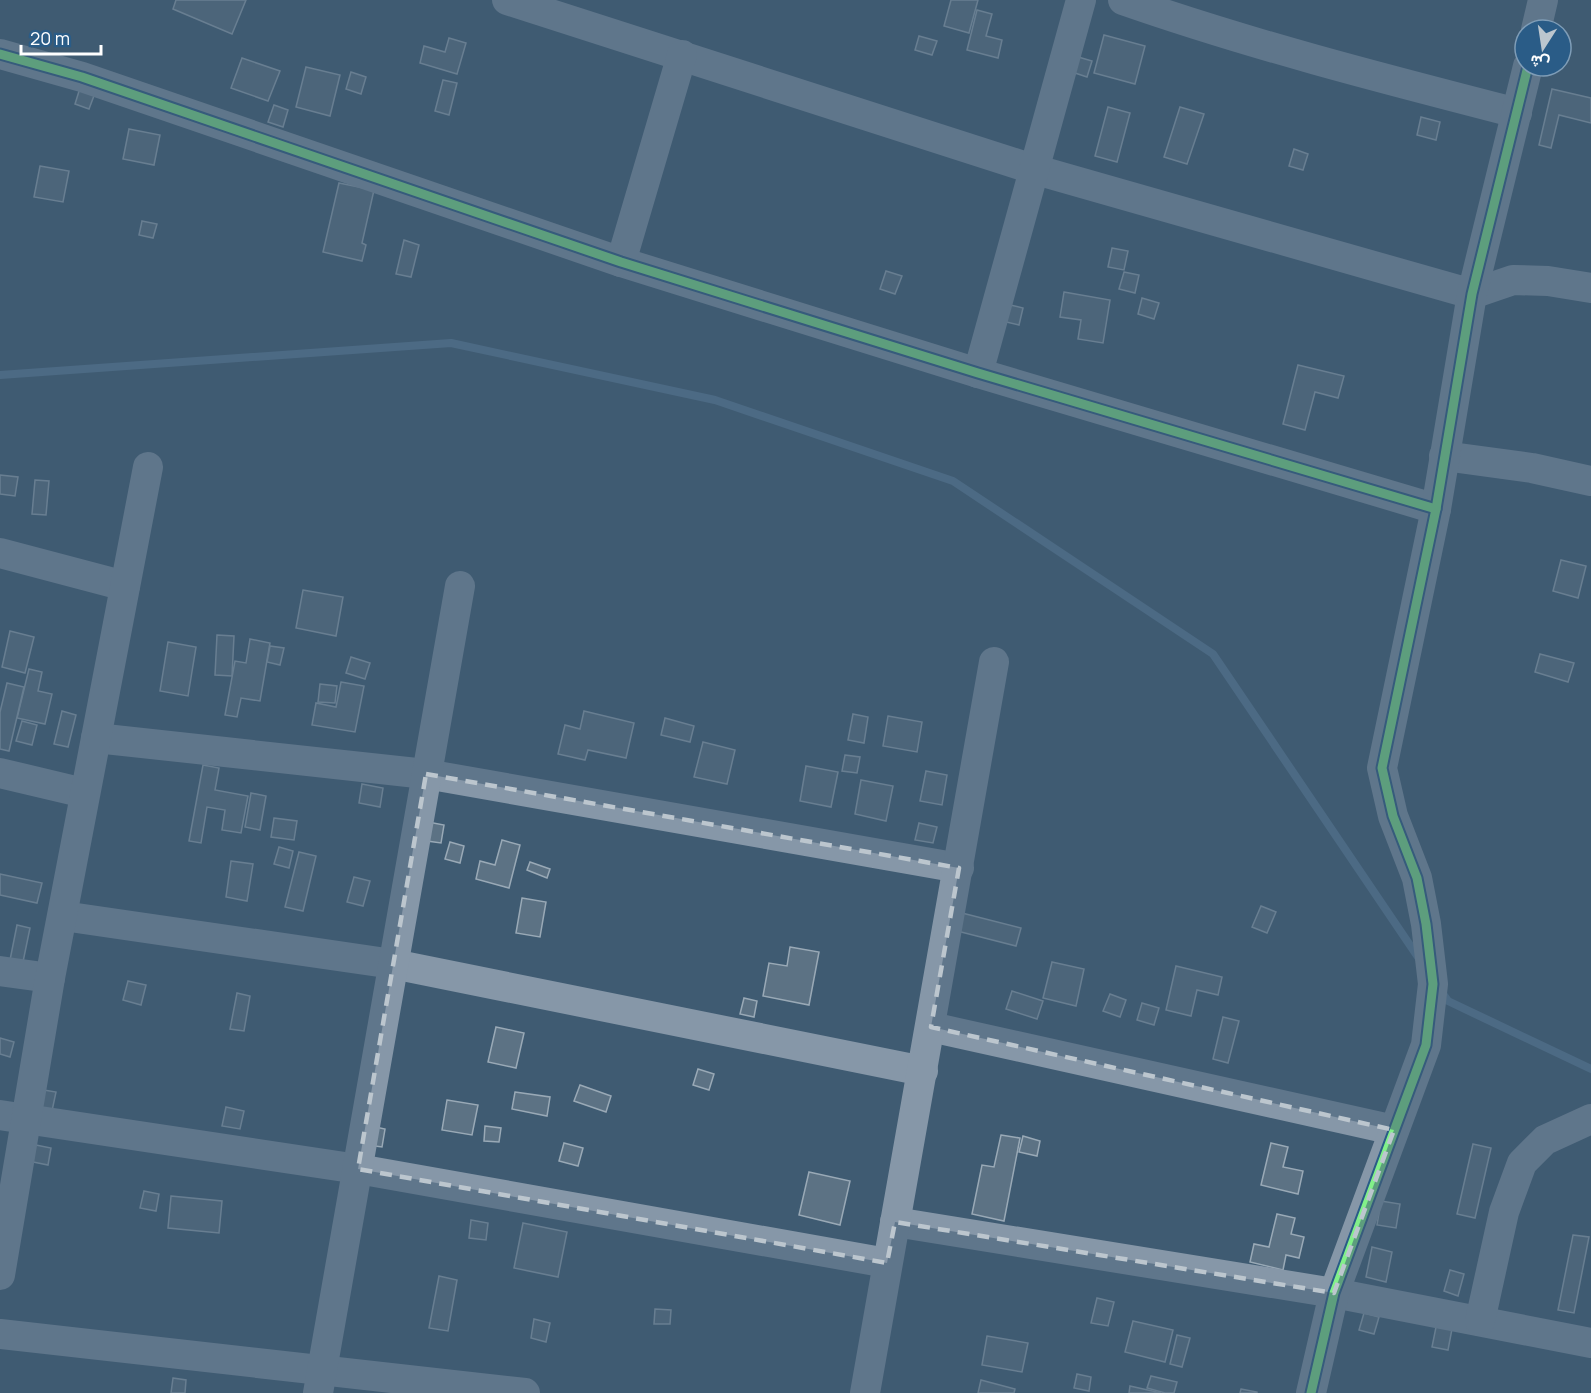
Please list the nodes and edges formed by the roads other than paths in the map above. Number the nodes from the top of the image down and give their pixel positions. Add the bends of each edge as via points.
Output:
1 (507, 0) edge
2 (1081, 0) edge
3 (1123, 0) edge
4 (1543, 0) edge
5 (1539, 18) edge
6 (0, 54) edge
7 (682, 55) junction
8 (1525, 78) edge
9 (1517, 113) junction
10 (1034, 169) junction
11 (621, 262) junction
12 (1591, 288) edge
13 (1472, 294) junction
14 (978, 373) junction
15 (1444, 456) junction
16 (148, 467) dead end
17 (1591, 481) edge
18 (1436, 509) junction
19 (0, 553) edge
20 (125, 586) junction
21 (460, 586) dead end
22 (994, 662) dead end
23 (96, 738) junction
24 (0, 773) edge
25 (426, 774) junction
26 (84, 793) junction
27 (958, 868) junction
28 (63, 916) junction
29 (393, 964) junction
30 (0, 971) edge
31 (50, 978) junction
32 (931, 1027) junction
33 (923, 1071) junction
34 (13, 1117) edge
35 (1591, 1119) edge
36 (1394, 1130) junction
37 (358, 1169) junction
38 (895, 1222) junction
39 (887, 1263) junction
40 (0, 1275) edge
41 (1334, 1293) junction
42 (1480, 1321) junction
43 (0, 1334) edge
44 (1591, 1343) edge
45 (319, 1382) edge
46 (525, 1393) edge
47 (865, 1393) edge
48 (1311, 1393) edge

1 - 7 street
2 - 10 street
3 - 9 street via 1289,54
4 - 5 street
6 - 11 street via 82,77
7 - 10 street
7 - 11 street
8 - 9 street
9 - 13 street
10 - 13 street
10 - 14 street
11 - 14 street
12 - 13 street via 1513,280
13 - 15 street
14 - 18 street
15 - 17 street
15 - 18 street
16 - 20 street
18 - 36 street via 1382,768 1393,816 1417,878 1433,984 1426,1045
19 - 20 street
20 - 23 street
21 - 25 street
22 - 27 street
23 - 25 street
23 - 26 street
24 - 26 street
25 - 27 street
25 - 29 street
26 - 28 street
27 - 32 street
28 - 29 street
28 - 31 street
29 - 33 street
29 - 37 street
30 - 31 street
31 - 34 street
32 - 33 street
32 - 36 street
33 - 38 street
34 - 37 street
34 - 40 street
35 - 42 street via 1545,1140 1522,1162 1504,1212
36 - 41 street
37 - 39 street
37 - 45 street
38 - 39 street
38 - 41 street
39 - 47 street
41 - 42 street
41 - 48 street
42 - 44 street
43 - 45 street
45 - 46 street via 417,1380

